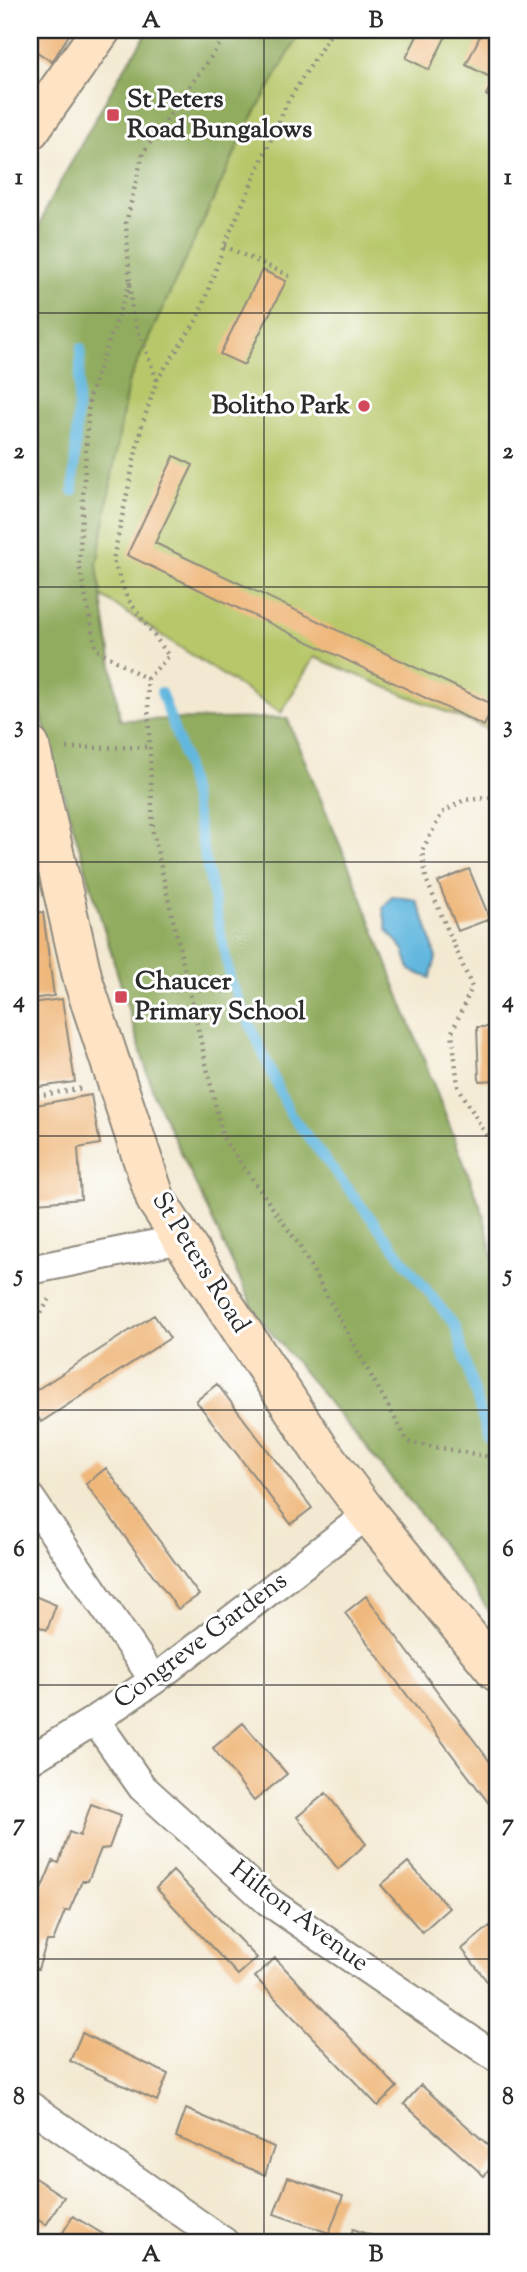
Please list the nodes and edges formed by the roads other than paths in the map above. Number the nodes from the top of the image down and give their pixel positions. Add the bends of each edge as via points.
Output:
1 (101, 30) edge
2 (30, 130) edge
3 (30, 748) edge
4 (181, 1239) junction
5 (30, 1270) edge
6 (30, 1498) edge
7 (368, 1514) junction
8 (497, 1672) edge
9 (154, 1680) junction
10 (95, 1720) junction
11 (30, 1760) edge
12 (497, 2058) edge
13 (30, 2106) edge
14 (224, 2242) edge

1 - 2 street
3 - 4 street, St Peters Road via 83,980 156,1200
4 - 5 street
4 - 7 street, St Peters Road via 320,1450
6 - 9 street
7 - 8 street, St Peters Road
7 - 9 street, Congreve Gardens
9 - 10 street, Congreve Gardens
10 - 11 street, Congreve Gardens
10 - 12 street, Hilton Avenue via 142,1787 268,1901
13 - 14 street

